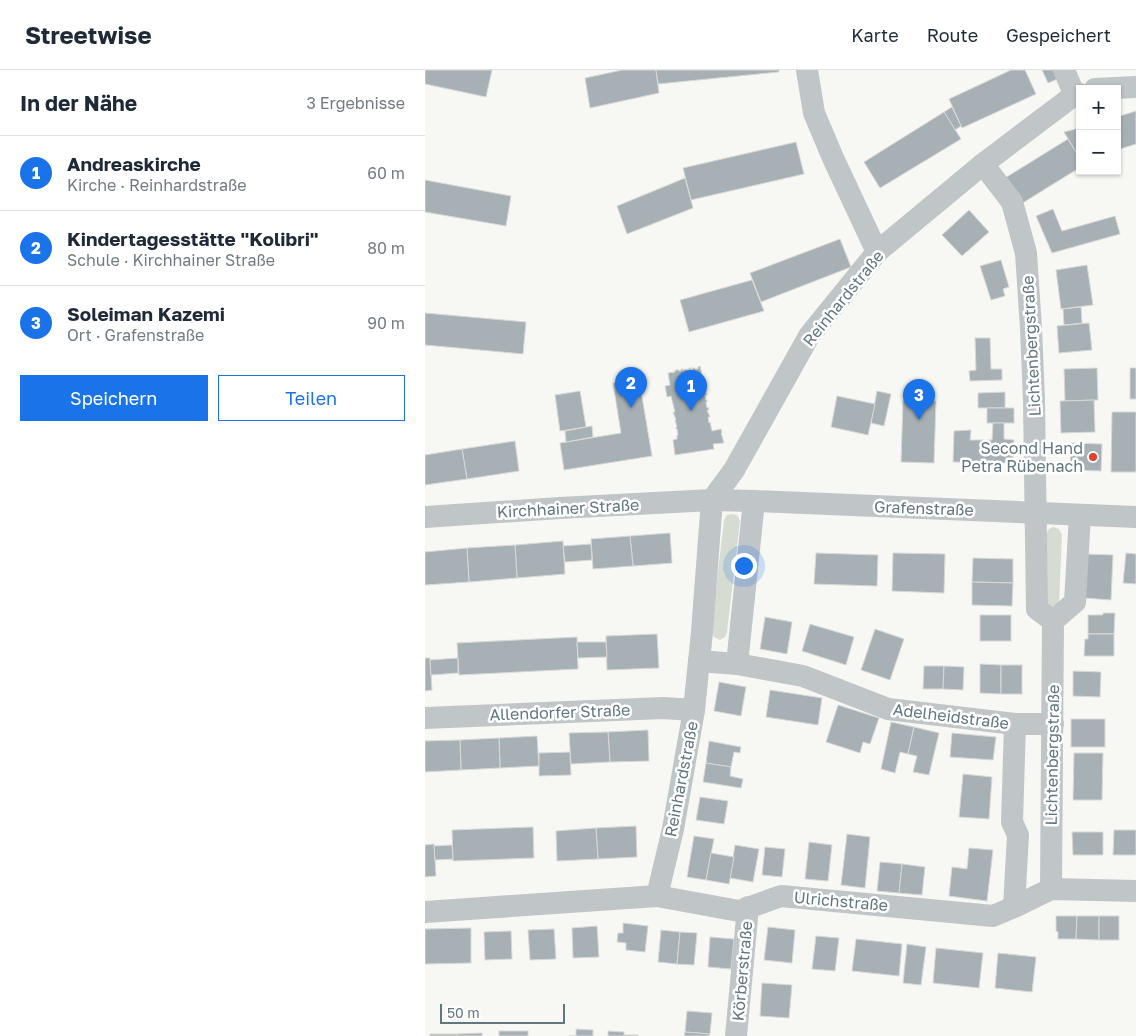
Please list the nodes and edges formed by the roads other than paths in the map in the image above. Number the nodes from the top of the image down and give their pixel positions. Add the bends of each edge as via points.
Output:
1 (807, 70) edge
2 (1064, 70) edge
3 (1076, 85) edge
4 (1136, 88) edge
5 (1121, 89) edge
6 (1076, 98) edge
7 (983, 164) junction
8 (877, 252) junction
9 (712, 500) junction
10 (754, 501) junction
11 (1036, 513) junction
12 (1080, 515) junction
13 (425, 516) edge
14 (1136, 517) edge
15 (1053, 621) junction
16 (699, 661) junction
17 (737, 664) junction
18 (694, 710) junction
19 (425, 718) edge
20 (1015, 724) junction
21 (1053, 724) junction
22 (1051, 889) junction
23 (1136, 891) edge
24 (657, 896) junction
25 (748, 907) junction
26 (1014, 907) junction
27 (425, 912) edge
28 (736, 1036) edge

1 - 8 street via 814,113
2 - 3 street
4 - 5 street
6 - 7 street, Reinhardstraße
7 - 8 street, Reinhardstraße
7 - 11 street, Lichtenbergstraße via 1012,202 1026,253 1032,338
8 - 9 street, Reinhardstraße via 809,336 734,470
9 - 10 street, Grafenstraße
9 - 13 street, Kirchhainer Straße
9 - 16 street, Reinhardstraße
10 - 11 street, Grafenstraße
10 - 17 street
11 - 12 street, Grafenstraße
11 - 15 street, Lichtenbergstraße via 1037,609
12 - 14 street, Grafenstraße
12 - 15 street via 1075,602
15 - 21 street, Lichtenbergstraße
16 - 17 street
16 - 18 street, Reinhardstraße
17 - 20 street, Adelheidstraße via 803,676 888,709
18 - 19 street, Allendorfer Straße via 663,708
18 - 24 street, Reinhardstraße via 673,829
20 - 21 street, Adelheidstraße
20 - 26 street via 1012,822 1017,835
21 - 22 street, Lichtenbergstraße
22 - 23 street, Ulrichstraße
22 - 26 street, Ulrichstraße
24 - 25 street, Ulrichstraße via 739,911
24 - 27 street, Ulrichstraße
25 - 26 street, Ulrichstraße via 781,896 993,916
25 - 28 street, Körberstraße

